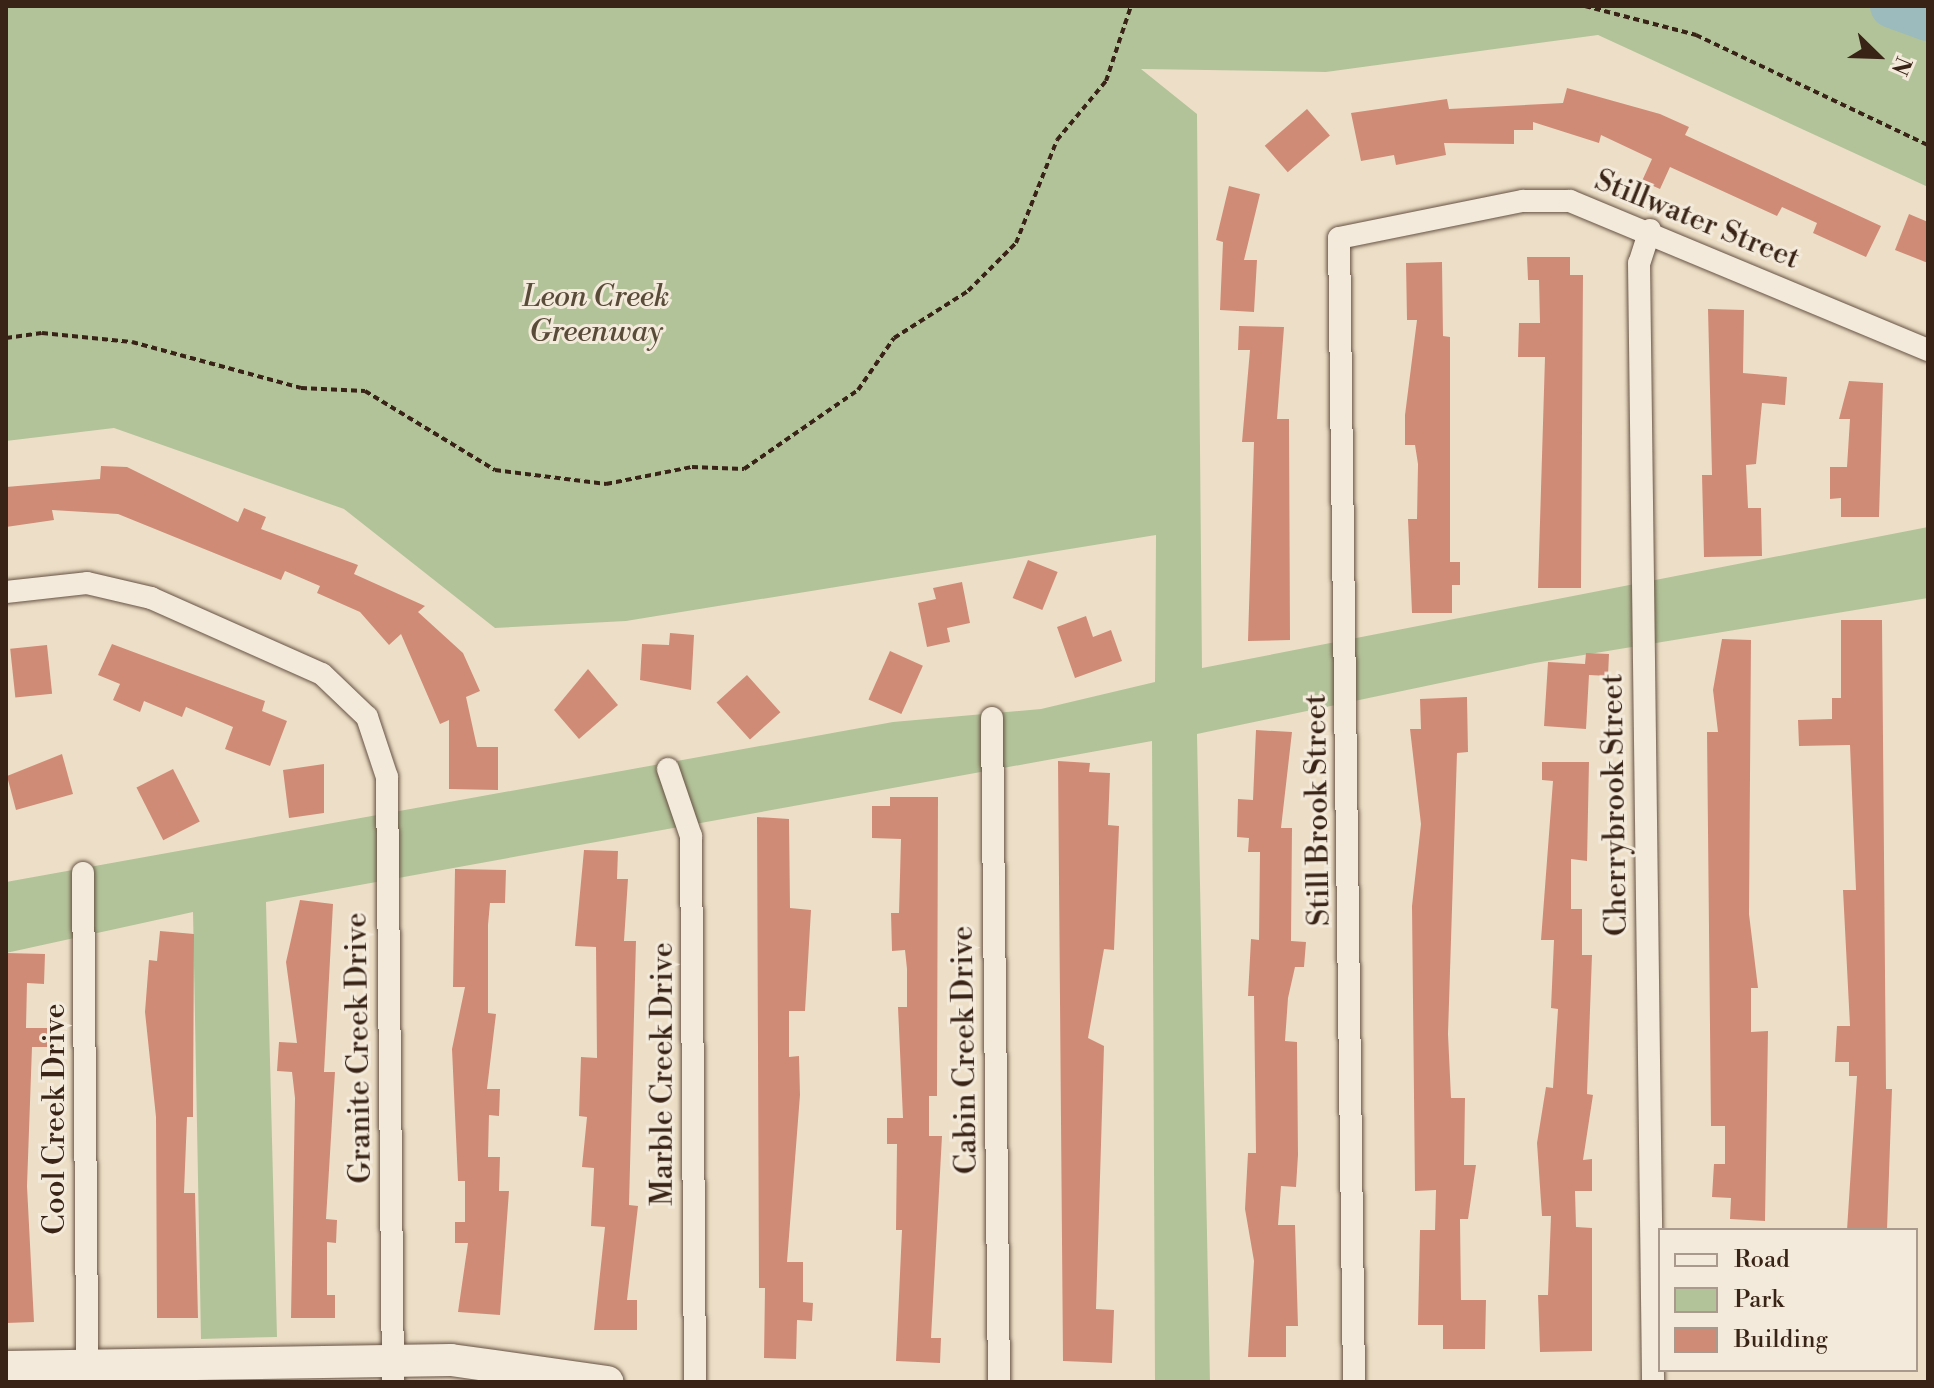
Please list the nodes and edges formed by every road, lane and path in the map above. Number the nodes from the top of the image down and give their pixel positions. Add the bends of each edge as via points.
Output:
1 (1131, 6) edge
2 (1585, 6) edge
3 (1928, 145) edge
4 (1650, 230) junction
5 (1339, 238) joint
6 (6, 338) edge
7 (1928, 350) edge
8 (6, 592) edge
9 (992, 718) dead end
10 (668, 769) dead end
11 (83, 873) dead end
12 (87, 1365) junction
13 (6, 1367) edge
14 (393, 1373) edge
15 (607, 1382) edge
16 (695, 1382) edge
17 (999, 1382) edge
18 (1354, 1382) edge
19 (1653, 1382) edge

1 - 6 path via 1106,81 1057,140 1016,243 968,291 894,338 858,390 744,469 668,470 606,484 495,470 365,391 301,388 132,342 42,333
2 - 3 path via 1723,46
4 - 5 street, Stillwater Street via 1600,208 1539,199
4 - 7 street, Stillwater Street
4 - 19 street, Cherrybrook Street via 1639,278
5 - 18 street, Still Brook Street
8 - 14 street, Granite Creek Drive via 87,583 151,598 322,674 367,717 387,777
9 - 17 street, Cabin Creek Drive
10 - 16 street, Marble Creek Drive via 691,836
11 - 12 street, Cool Creek Drive
12 - 13 street
12 - 14 street
14 - 15 street via 451,1360

